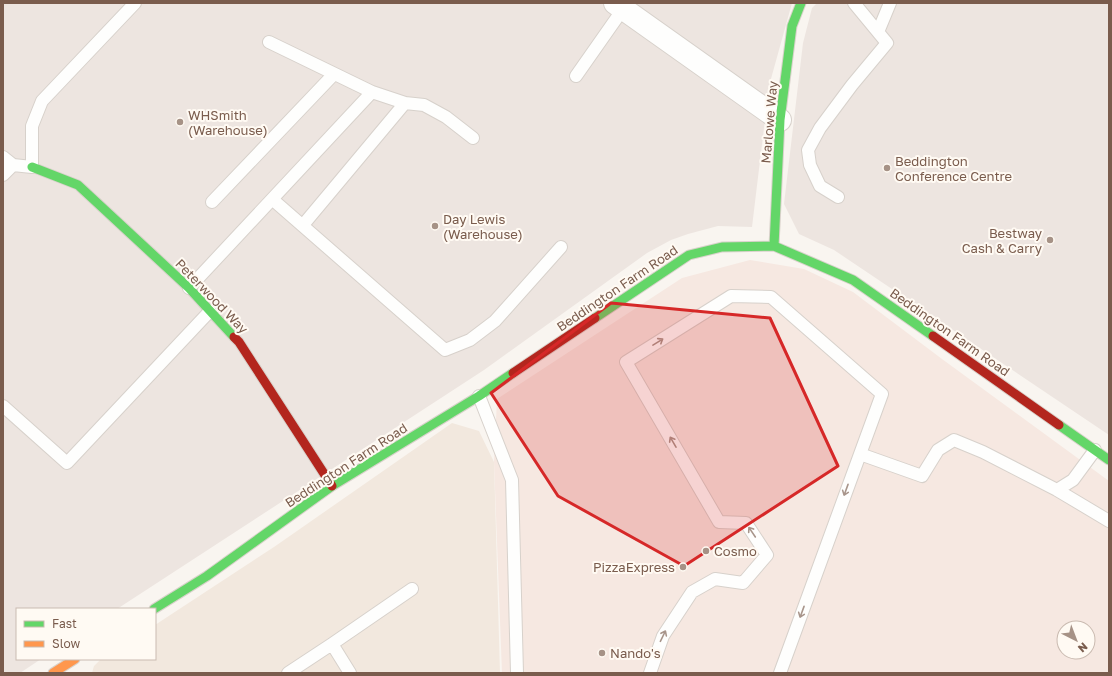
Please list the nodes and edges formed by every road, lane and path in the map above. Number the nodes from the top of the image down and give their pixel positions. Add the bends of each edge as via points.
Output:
1 (135, 3) edge
2 (801, 3) edge
3 (854, 3) edge
4 (890, 3) edge
5 (619, 6) edge
6 (878, 32) junction
7 (269, 42) dead end
8 (334, 74) junction
9 (576, 76) dead end
10 (372, 92) junction
11 (405, 103) junction
12 (780, 120) junction
13 (473, 138) dead end
14 (3, 157) edge
15 (13, 165) junction
16 (32, 167) junction
17 (3, 175) edge
18 (838, 197) dead end
19 (272, 199) junction
20 (212, 202) dead end
21 (303, 225) junction
22 (774, 246) junction
23 (561, 247) dead end
24 (189, 288) junction
25 (210, 311) junction
26 (478, 396) junction
27 (3, 406) edge
28 (1095, 450) junction
29 (860, 454) junction
30 (1109, 460) edge
31 (332, 486) junction
32 (1057, 490) junction
33 (1109, 521) edge
34 (412, 589) dead end
35 (156, 608) edge
36 (332, 644) junction
37 (288, 673) edge
38 (350, 673) edge
39 (517, 673) edge
40 (650, 673) edge
41 (780, 673) edge

1 - 16 lane via 42,101 32,126
2 - 12 street, Marlowe Way via 792,26
3 - 6 lane
4 - 6 lane
5 - 9 lane
5 - 12 street
6 - 18 lane via 887,43 820,128 808,150 810,165 820,186
7 - 8 lane
8 - 10 lane
8 - 20 lane
10 - 11 lane
10 - 19 lane
11 - 13 lane via 424,105 446,117
11 - 21 lane
12 - 22 street, Marlowe Way
14 - 15 lane
15 - 16 lane
15 - 17 lane
16 - 24 street, Peterwood Way via 78,185
19 - 21 lane
19 - 24 lane
21 - 23 lane via 445,350 470,340 495,321
22 - 26 street, Beddington Farm Road via 722,247 689,255
22 - 28 street, Beddington Farm Road via 853,280
24 - 25 street, Peterwood Way
25 - 27 lane via 67,463
25 - 31 street, Peterwood Way via 239,342
26 - 31 street, Beddington Farm Road
26 - 39 lane via 512,480
28 - 30 street, Beddington Farm Road
28 - 32 lane via 1073,480
29 - 32 lane via 922,476 938,450 954,440
40 -> 29 lane via 663,636 692,592 715,579 743,583 767,555 746,523 718,522 626,362 731,296 770,298 882,394
29 -> 41 lane
31 - 35 street, Beddington Farm Road via 207,576
32 - 33 lane
34 - 36 lane
36 - 37 lane
36 - 38 lane

